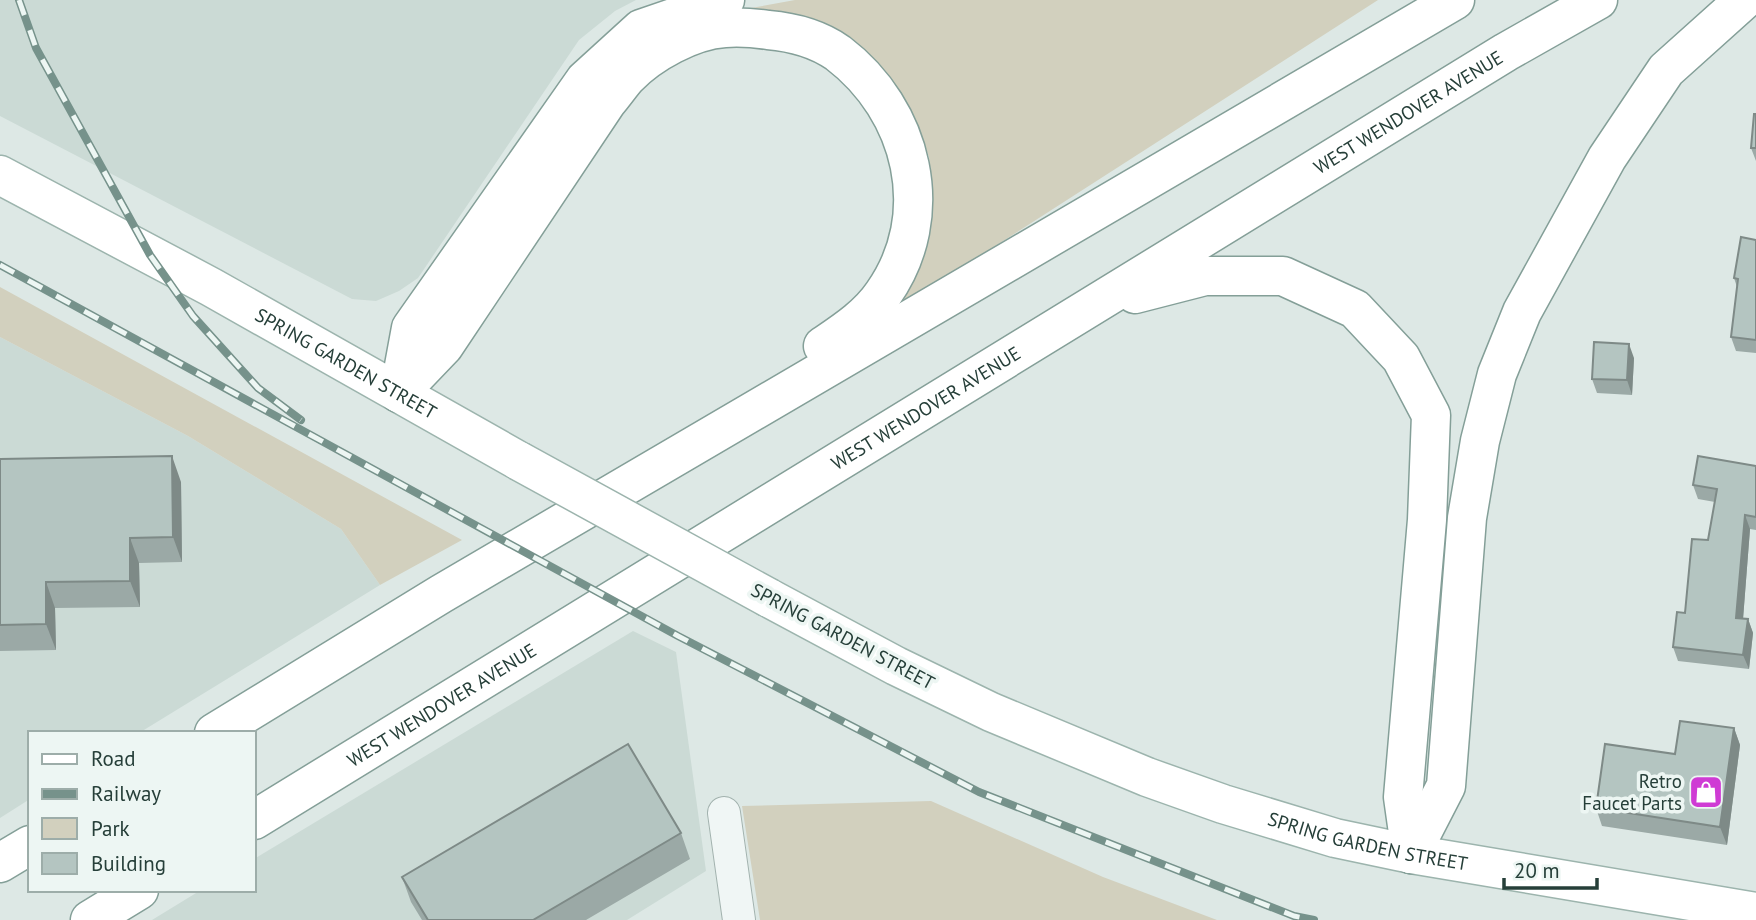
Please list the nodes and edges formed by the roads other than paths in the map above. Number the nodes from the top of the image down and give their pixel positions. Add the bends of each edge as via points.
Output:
1 (725, 0) edge
2 (1455, 0) edge
3 (1598, 0) edge
4 (1744, 0) edge
5 (0, 175) edge
6 (1100, 303) junction
7 (399, 393) junction
8 (441, 594) junction
9 (217, 731) edge
10 (724, 813) dead end
11 (256, 819) edge
12 (28, 846) edge
13 (1411, 854) junction
14 (0, 863) edge
15 (136, 892) edge
16 (1756, 912) edge
17 (90, 920) edge
18 (739, 920) edge

1 - 7 main road via 640,29 585,80 411,328
2 - 8 main road
3 - 6 main road, WEST WENDOVER AVENUE
4 - 13 main road via 1666,70 1606,158 1522,312 1497,374 1467,518 1446,786
5 - 7 main road, SPRING GARDEN STREET
6 - 11 main road, WEST WENDOVER AVENUE
6 - 13 main road via 1205,276 1283,276 1355,309 1401,358 1431,415 1427,520 1403,797
7 - 8 main road via 444,346 607,102 628,76 659,52 724,27 785,32 837,52 881,98 905,146 914,195 905,254 882,296 852,327 821,348
7 - 13 main road, SPRING GARDEN STREET, bridge via 769,598 991,712 1135,773 1223,804 1335,838
8 - 9 main road
10 - 18 street
12 - 14 main road
13 - 16 main road, SPRING GARDEN STREET
15 - 17 main road

